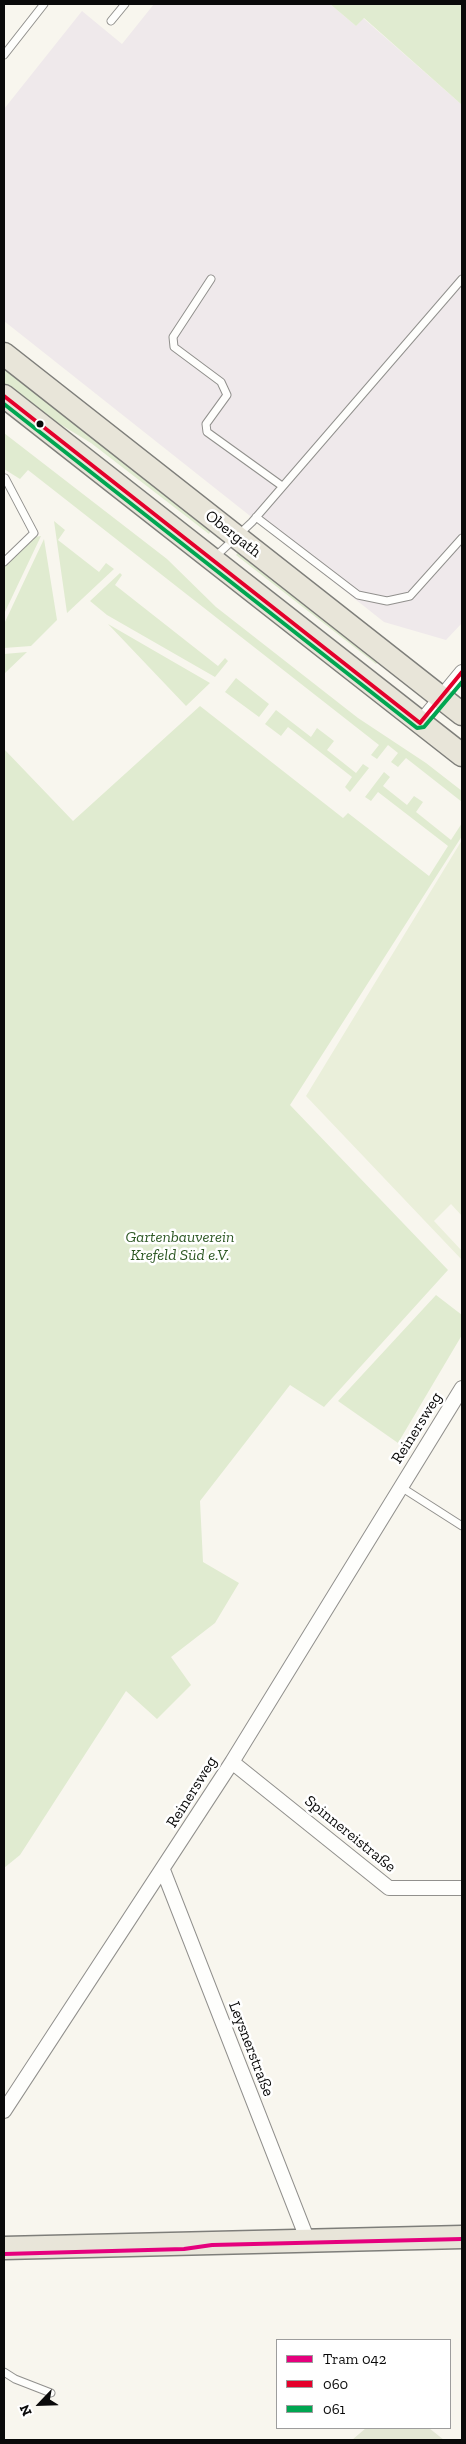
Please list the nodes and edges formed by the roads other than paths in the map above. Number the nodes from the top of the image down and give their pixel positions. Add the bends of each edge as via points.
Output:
1 (44, 4) edge
2 (125, 4) edge
3 (111, 21) dead end
4 (4, 55) edge
5 (211, 279) dead end
6 (462, 279) edge
7 (4, 354) edge
8 (4, 396) edge
9 (4, 478) edge
10 (282, 486) junction
11 (256, 517) junction
12 (236, 536) junction
13 (462, 538) edge
14 (212, 560) junction
15 (4, 562) edge
16 (462, 672) edge
17 (441, 697) junction
18 (462, 714) edge
19 (420, 723) junction
20 (462, 755) edge
21 (462, 1388) edge
22 (401, 1487) junction
23 (462, 1526) edge
24 (232, 1762) junction
25 (162, 1870) junction
26 (462, 1888) edge
27 (4, 2111) edge
28 (462, 2237) edge
29 (308, 2241) junction
30 (4, 2248) edge
31 (4, 2372) edge
32 (51, 2393) dead end

1 - 4 lane
2 - 3 lane
5 - 10 lane via 173,337 174,347 221,382 227,395 206,424 207,432
6 - 10 lane
7 - 12 main road, Obergath
8 - 14 main road, Obergath
9 - 15 lane via 34,533
10 - 11 lane
11 - 12 lane
11 - 13 lane via 358,595 387,602 410,596
12 - 14 lane
12 - 17 main road, Obergath
14 - 19 main road, Obergath
16 - 17 street
17 - 18 main road, Obergath
17 - 19 street
19 - 20 main road, Obergath
21 - 22 street, Reinersweg
22 - 23 lane, Reinersweg
22 - 24 street, Reinersweg
24 - 25 street, Reinersweg
24 - 26 street, Spinnereistraße via 389,1888
25 - 27 street, Reinersweg
25 - 29 street, Leysnerstraße
28 - 29 main road
29 - 30 main road
31 - 32 lane

